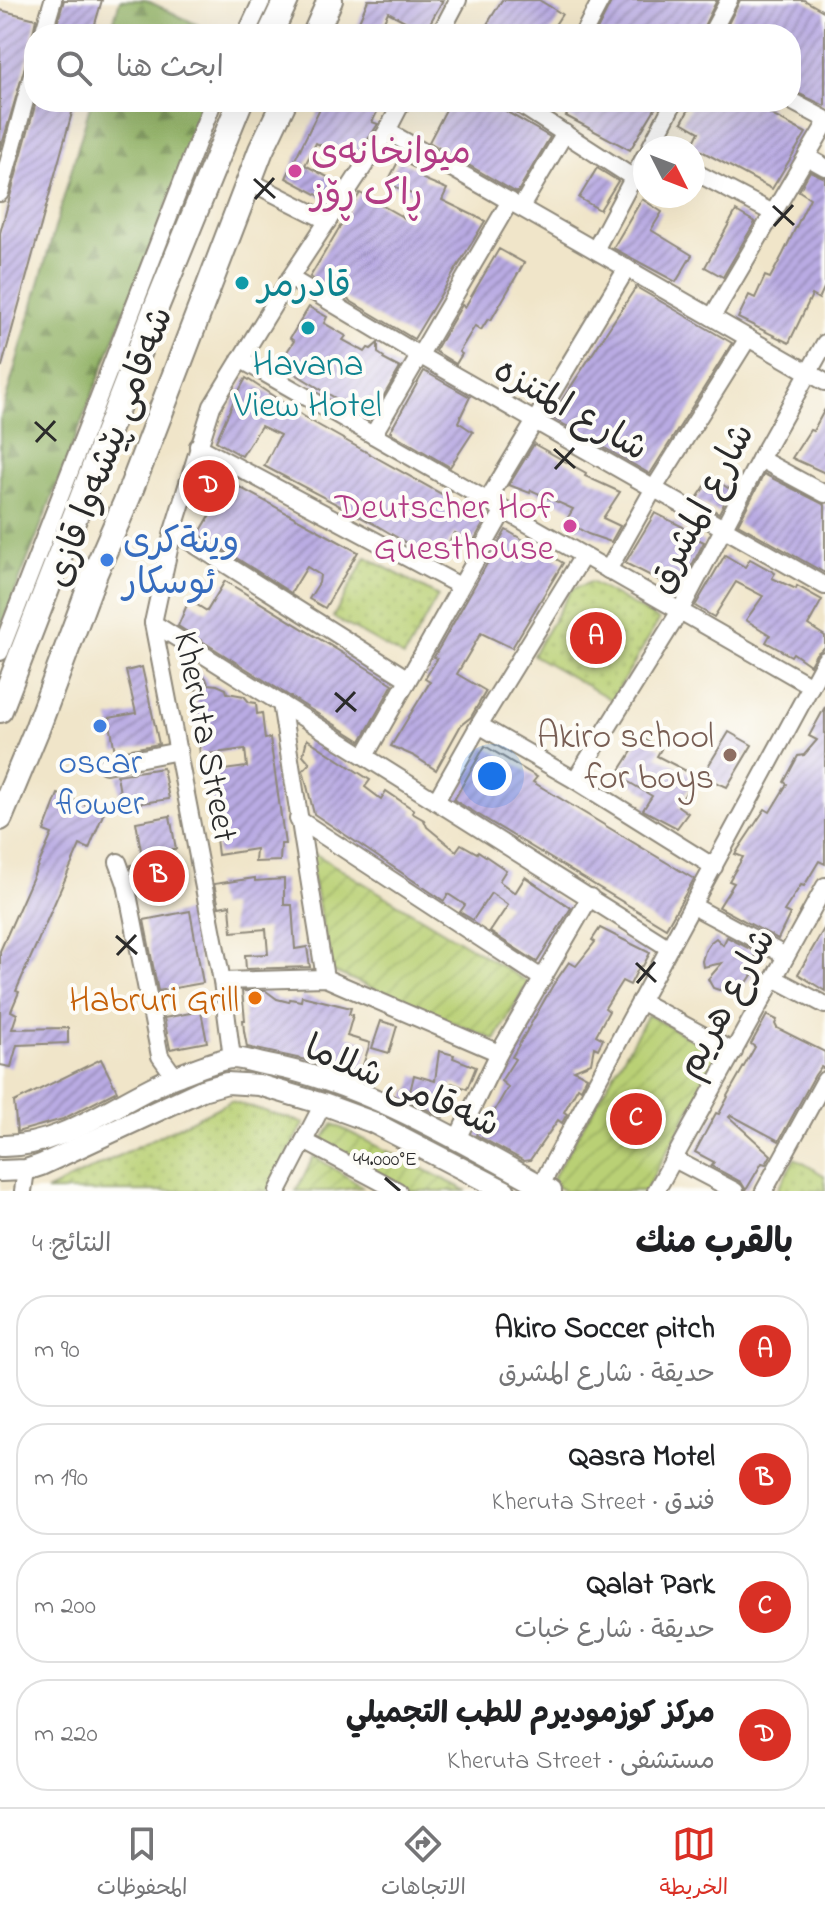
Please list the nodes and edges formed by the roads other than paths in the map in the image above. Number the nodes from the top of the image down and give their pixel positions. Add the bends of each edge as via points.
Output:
1 (262, 0) edge
2 (286, 0) edge
3 (330, 0) edge
4 (458, 0) edge
5 (601, 0) edge
6 (729, 0) edge
7 (49, 1) edge
8 (45, 24) edge
9 (251, 24) edge
10 (275, 24) edge
11 (325, 24) edge
12 (445, 24) edge
13 (589, 24) edge
14 (716, 24) edge
15 (24, 105) edge
16 (801, 107) edge
17 (210, 112) edge
18 (235, 112) edge
19 (280, 112) edge
20 (397, 112) edge
21 (546, 112) edge
22 (669, 112) edge
23 (825, 122) edge
24 (387, 131) junction
25 (565, 133) junction
26 (656, 136) edge
27 (807, 157) junction
28 (825, 167) edge
29 (632, 177) joint
30 (705, 177) edge
31 (249, 181) junction
32 (0, 193) edge
33 (516, 204) junction
34 (773, 213) junction
35 (328, 221) junction
36 (595, 250) junction
37 (627, 268) junction
38 (290, 278) junction
39 (143, 312) junction
40 (712, 317) junction
41 (748, 338) junction
42 (825, 343) edge
43 (419, 355) junction
44 (240, 359) junction
45 (808, 372) junction
46 (825, 382) edge
47 (534, 421) junction
48 (373, 435) junction
49 (107, 438) junction
50 (198, 446) junction
51 (760, 459) junction
52 (143, 460) junction
53 (653, 490) junction
54 (825, 494) edge
55 (83, 498) junction
56 (487, 501) junction
57 (504, 510) junction
58 (121, 515) junction
59 (173, 531) junction
60 (724, 531) junction
61 (583, 556) junction
62 (608, 570) junction
63 (460, 586) junction
64 (825, 586) edge
65 (680, 611) junction
66 (153, 623) junction
67 (0, 652) edge
68 (825, 660) edge
69 (408, 679) junction
70 (811, 686) junction
71 (281, 703) junction
72 (0, 710) edge
73 (479, 725) junction
74 (179, 751) junction
75 (365, 756) junction
76 (106, 765) dead end
77 (575, 780) junction
78 (436, 801) junction
79 (0, 818) edge
80 (298, 819) junction
81 (118, 862) dead end
82 (714, 867) junction
83 (824, 890) edge
84 (590, 897) junction
85 (693, 906) junction
86 (669, 948) junction
87 (786, 956) junction
88 (325, 978) junction
89 (774, 978) junction
90 (543, 979) junction
91 (222, 981) junction
92 (640, 1001) junction
93 (825, 1005) edge
94 (734, 1052) junction
95 (499, 1053) junction
96 (160, 1056) junction
97 (232, 1058) junction
98 (175, 1077) junction
99 (825, 1080) edge
100 (149, 1089) junction
101 (323, 1104) junction
102 (97, 1116) junction
103 (107, 1136) junction
104 (457, 1139) junction
105 (304, 1141) junction
106 (0, 1146) edge
107 (674, 1159) junction
108 (0, 1171) edge
109 (24, 1181) edge
110 (546, 1188) edge
111 (499, 1189) edge
112 (390, 1190) edge
113 (278, 1191) edge
114 (656, 1191) edge
115 (735, 1191) edge
116 (764, 1191) edge

1 - 9 street
2 - 10 highway
3 - 11 highway
4 - 12 street
5 - 13 street
6 - 14 street
7 - 8 street
15 - 32 street
16 - 23 street
17 - 39 street
18 - 39 highway, شەقامی پێشەوا قازی
19 - 31 highway, شەقامی پێشەوا قازی
20 - 24 street, Kheruta Street
21 - 25 street
22 - 26 street
23 - 27 street
24 - 33 street
24 - 35 street, Kheruta Street
25 - 29 street
25 - 33 street
27 - 28 street
27 - 34 street
29 - 36 street
30 - 34 street
31 - 35 street
31 - 52 highway, شەقامی پێشەوا قازی
33 - 36 street
33 - 43 street
34 - 40 street
35 - 38 street, Kheruta Street
36 - 37 street
37 - 40 street
37 - 47 street
38 - 43 street, شارع المتنزه
38 - 44 street, Kheruta Street
39 - 49 highway, شەقامی پێشەوا قازی
39 - 67 street
40 - 41 street
41 - 45 street
41 - 53 street
42 - 45 street, شارع المشرق
43 - 47 street, شارع المتنزه
43 - 48 street
44 - 48 street
44 - 50 street, Kheruta Street via 212,406
45 - 46 street
45 - 51 street, شارع المشرق
47 - 53 street, شارع المتنزه
47 - 56 street
48 - 56 street
49 - 52 highway via 107,450 120,463
49 - 55 highway, شەقامی پێشەوا قازی
50 - 59 street, Kheruta Street
50 - 63 street
51 - 54 street
51 - 60 street, شارع المشرق
52 - 58 highway, شەقامی پێشەوا قازی
53 - 60 street, شارع المتنزه
53 - 62 street
55 - 58 highway via 106,496
55 - 72 highway, شەقامی پێشەوا قازی
56 - 57 street
57 - 61 street
57 - 63 street
58 - 79 highway, شەقامی پێشەوا قازی
59 - 66 street, Kheruta Street
59 - 69 street
60 - 64 street, شارع المتنزه
60 - 65 street, شارع المشرق
61 - 62 street
61 - 73 street
62 - 65 street
63 - 69 street
65 - 70 street
65 - 77 street, شارع المشرق
66 - 71 street
66 - 74 street, Kheruta Street
68 - 70 street
69 - 75 street
70 - 82 street
71 - 75 street
71 - 80 street
73 - 77 street
73 - 78 street
74 - 76 street
74 - 91 street, Kheruta Street
75 - 78 street
77 - 82 street
78 - 84 street
80 - 88 street
80 - 90 street
81 - 96 street
82 - 85 street
83 - 87 street, شارع هريم
84 - 86 street
84 - 90 street
85 - 86 street
85 - 87 street
86 - 92 street
87 - 89 street, شارع هريم
88 - 91 street
88 - 95 street
89 - 93 street
89 - 94 street, شارع هريم
90 - 95 street
91 - 97 street, Kheruta Street
92 - 94 street
92 - 110 street
94 - 107 street, شارع هريم
95 - 104 street
96 - 98 street
96 - 100 street
97 - 98 main road, شەقامی شلاما
97 - 104 main road, شەقامی شلاما via 291,1069 344,1087
98 - 100 main road, شەقامی شلاما
99 - 116 street
100 - 102 main road, شەقامی شلاما
101 - 103 main road, شەقامی شلاما via 259,1085 227,1083
101 - 105 street
101 - 111 main road, شەقامی شلاما via 372,1122
102 - 103 main road
102 - 106 main road, شەقامی شلاما via 21,1147
103 - 109 main road, شەقامی شلاما
104 - 110 main road, شەقامی شلاما
105 - 112 street
105 - 113 street
107 - 114 street, شارع هريم
107 - 115 street
108 - 109 main road, شەقامی شلاما

